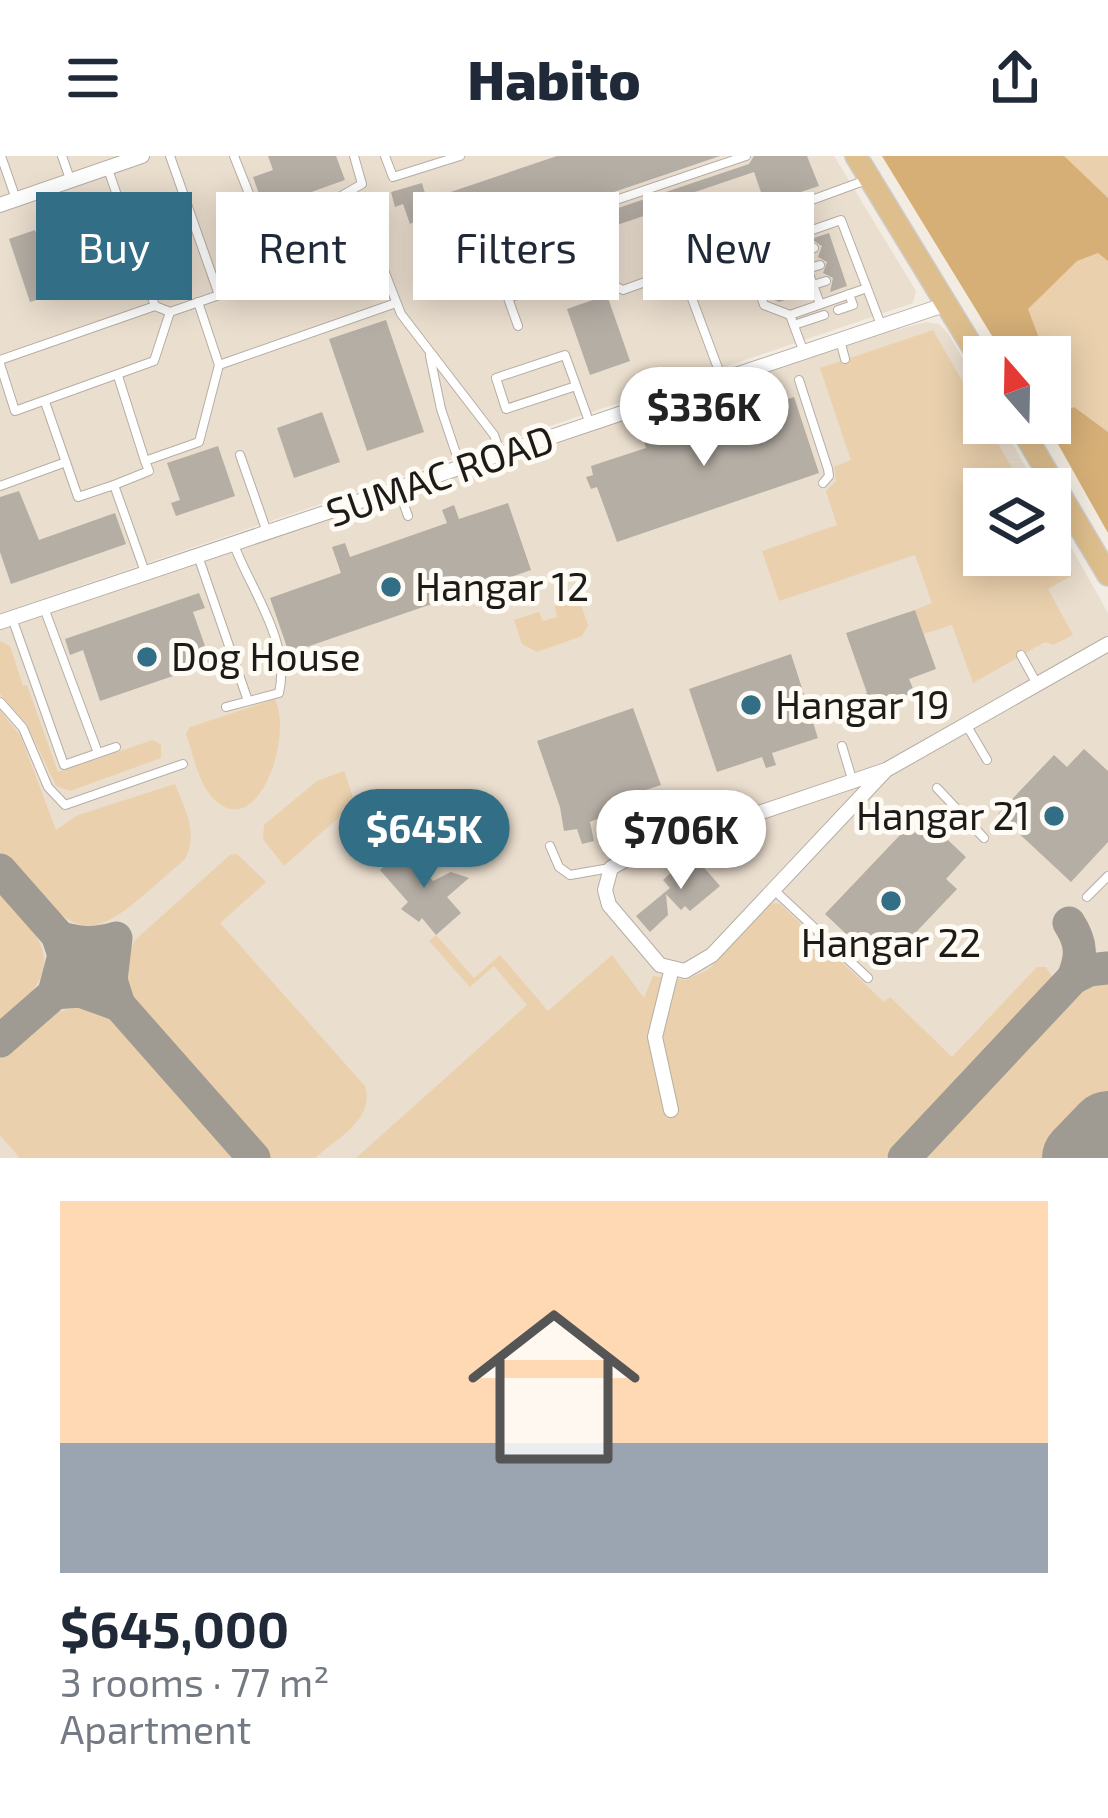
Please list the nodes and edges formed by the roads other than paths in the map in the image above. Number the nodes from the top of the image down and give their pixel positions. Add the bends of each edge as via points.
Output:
1 (2, 156) edge
2 (62, 156) edge
3 (142, 156) edge
4 (170, 156) edge
5 (234, 156) edge
6 (354, 156) edge
7 (385, 156) edge
8 (746, 156) edge
9 (856, 156) edge
10 (460, 157) edge
11 (117, 162) edge
12 (4, 179) edge
13 (870, 179) junction
14 (70, 181) junction
15 (41, 191) joint
16 (248, 192) edge
17 (348, 192) edge
18 (619, 199) edge
19 (814, 199) edge
20 (16, 200) junction
21 (0, 205) edge
22 (814, 229) edge
23 (848, 237) junction
24 (832, 242) dead end
25 (854, 253) junction
26 (838, 259) dead end
27 (820, 265) dead end
28 (814, 267) edge
29 (860, 269) junction
30 (844, 275) dead end
31 (826, 281) dead end
32 (389, 284) edge
33 (814, 285) edge
34 (216, 286) edge
35 (814, 288) edge
36 (867, 288) junction
37 (849, 294) junction
38 (216, 296) edge
39 (762, 300) edge
40 (198, 302) junction
41 (396, 303) junction
42 (820, 304) junction
43 (947, 304) junction
44 (155, 306) junction
45 (838, 310) dead end
46 (170, 312) junction
47 (824, 315) dead end
48 (792, 320) junction
49 (881, 325) junction
50 (518, 326) dead end
51 (966, 336) edge
52 (840, 338) junction
53 (803, 350) junction
54 (430, 356) junction
55 (844, 359) dead end
56 (0, 362) edge
57 (219, 364) junction
58 (118, 376) junction
59 (722, 379) junction
60 (799, 380) dead end
61 (576, 386) junction
62 (702, 386) junction
63 (45, 401) junction
64 (710, 409) dead end
65 (590, 425) junction
66 (1030, 444) edge
67 (240, 455) dead end
68 (502, 456) junction
69 (145, 460) junction
70 (66, 462) junction
71 (461, 470) junction
72 (823, 483) dead end
73 (114, 485) junction
74 (0, 487) edge
75 (399, 490) junction
76 (408, 516) dead end
77 (268, 533) junction
78 (234, 544) junction
79 (198, 556) junction
80 (146, 574) junction
81 (1108, 575) edge
82 (44, 608) junction
83 (6, 620) edge
84 (1108, 644) edge
85 (1021, 655) dead end
86 (1036, 684) junction
87 (247, 698) junction
88 (0, 702) edge
89 (226, 706) dead end
90 (966, 725) junction
91 (842, 746) dead end
92 (116, 747) dead end
93 (98, 753) junction
94 (987, 760) dead end
95 (183, 764) dead end
96 (886, 770) junction
97 (853, 781) junction
98 (937, 788) dead end
99 (985, 838) dead end
100 (550, 846) dead end
101 (611, 868) junction
102 (1108, 876) edge
103 (774, 890) junction
104 (1087, 898) dead end
105 (672, 968) junction
106 (868, 978) dead end
107 (671, 1110) dead end

1 - 12 lane
2 - 14 lane
3 - 11 street
4 - 34 lane
5 - 16 lane
6 - 17 lane via 362,184
7 - 10 lane via 392,177
8 - 18 lane
9 - 13 main road
11 - 14 street
11 - 44 lane
12 - 20 lane
13 - 19 lane
13 - 43 main road
14 - 15 street
15 - 20 street
20 - 21 street
22 - 23 lane via 841,220
23 - 24 lane
23 - 25 lane
25 - 26 lane
25 - 29 lane
27 - 28 lane
29 - 30 lane
29 - 36 lane
31 - 33 lane
32 - 41 lane
35 - 42 lane
36 - 37 lane
36 - 49 lane
37 - 42 lane
37 - 45 lane via 853,305
38 - 40 lane
39 - 48 lane
40 - 46 lane
40 - 57 lane
41 - 54 lane
41 - 57 lane
42 - 48 lane
43 - 49 street, SUMAC ROAD
43 - 51 main road
44 - 46 lane
44 - 56 lane
46 - 58 lane via 154,362
47 - 48 lane
48 - 53 lane
49 - 52 street, SUMAC ROAD
50 - 59 lane via 508,298 584,271 623,290 681,268
52 - 53 street, SUMAC ROAD
52 - 55 lane
53 - 59 street, SUMAC ROAD
54 - 68 lane
54 - 71 lane
56 - 63 lane via 15,411
57 - 69 lane via 199,442
58 - 63 lane
58 - 69 lane
59 - 62 street, SUMAC ROAD
60 - 72 lane via 828,469
61 - 61 lane via 565,355 496,378 506,410
61 - 65 lane
62 - 64 lane
62 - 65 street, SUMAC ROAD
63 - 70 lane
65 - 68 street, SUMAC ROAD
66 - 81 main road
67 - 77 lane
68 - 71 street, SUMAC ROAD
69 - 73 lane via 149,471
70 - 73 lane via 78,497
70 - 74 lane
71 - 75 street, SUMAC ROAD
73 - 80 lane
75 - 76 lane
75 - 77 street, SUMAC ROAD
77 - 78 street, SUMAC ROAD
78 - 79 street, SUMAC ROAD
78 - 87 lane via 284,673 279,693
79 - 80 street, SUMAC ROAD
79 - 87 lane
80 - 82 street, SUMAC ROAD via 71,590
82 - 83 street, SUMAC ROAD
82 - 93 lane
83 - 93 lane via 64,765
84 - 86 street
85 - 86 lane
86 - 90 street
87 - 89 lane
88 - 95 lane via 64,805
90 - 94 lane
90 - 96 street
91 - 97 lane
92 - 93 lane
96 - 97 street
96 - 103 street
97 - 101 street
98 - 99 lane
100 - 101 lane via 570,875
101 - 105 street via 609,905 660,965
102 - 104 lane
103 - 105 street via 712,955 685,971
103 - 106 lane
105 - 107 street via 655,1037

